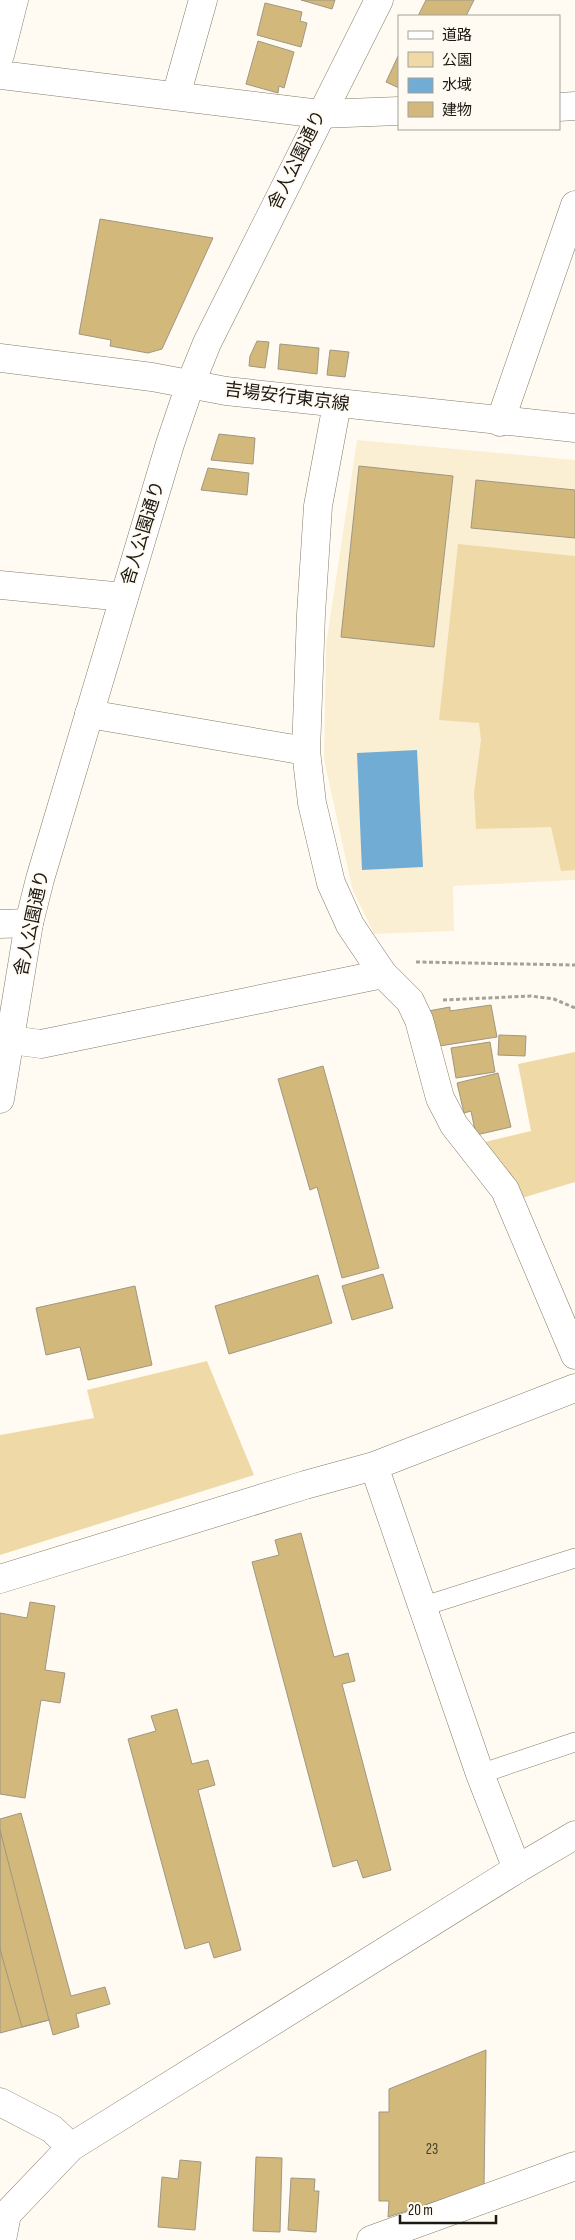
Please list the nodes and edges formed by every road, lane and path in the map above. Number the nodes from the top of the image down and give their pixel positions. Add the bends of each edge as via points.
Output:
1 (14, 0) edge
2 (203, 0) edge
3 (378, 0) edge
4 (0, 55) edge
5 (0, 75) edge
6 (176, 96) junction
7 (560, 106) edge
8 (575, 106) edge
9 (398, 111) edge
10 (320, 114) junction
11 (575, 205) edge
12 (0, 358) edge
13 (190, 385) junction
14 (337, 404) junction
15 (500, 422) junction
16 (575, 428) edge
17 (0, 585) edge
18 (124, 597) junction
19 (89, 714) junction
20 (306, 751) junction
21 (29, 923) junction
22 (0, 924) edge
23 (575, 965) edge
24 (378, 967) junction
25 (410, 1002) junction
26 (575, 1008) edge
27 (11, 1040) junction
28 (0, 1099) edge
29 (575, 1355) edge
30 (575, 1388) edge
31 (374, 1466) junction
32 (575, 1558) edge
33 (0, 1579) edge
34 (421, 1607) junction
35 (575, 1742) edge
36 (480, 1774) junction
37 (575, 1835) edge
38 (517, 1869) junction
39 (0, 2102) edge
40 (71, 2147) junction
41 (575, 2166) edge
42 (2, 2240) edge
43 (371, 2240) edge

1 - 4 street
2 - 6 street
3 - 10 street, 舎人公園通り
5 - 6 street
6 - 10 street
7 - 8 street
9 - 10 street
10 - 13 street, 舎人公園通り via 207,343
11 - 15 street
12 - 13 street, 吉場安行東京線 via 152,377
13 - 14 street, 吉場安行東京線
13 - 18 street, 舎人公園通り
14 - 15 street, 吉場安行東京線
14 - 20 street via 318,506
15 - 16 street, 吉場安行東京線
17 - 18 street
18 - 19 street, 舎人公園通り
19 - 20 street
19 - 21 street, 舎人公園通り
20 - 24 street via 312,803 331,883 350,925
21 - 22 street
21 - 27 street, 舎人公園通り
23 - 24 path
24 - 25 street
24 - 27 street via 41,1044
25 - 26 path via 531,996 554,999
25 - 29 street via 419,1020 440,1098 454,1125 504,1190
27 - 28 street, 舎人公園通り
30 - 31 street
31 - 33 street
31 - 34 street
32 - 34 lane
34 - 36 street
35 - 36 lane
36 - 38 street
37 - 38 street
38 - 40 street
39 - 40 street via 52,2129
40 - 42 street via 7,2214
41 - 43 street

